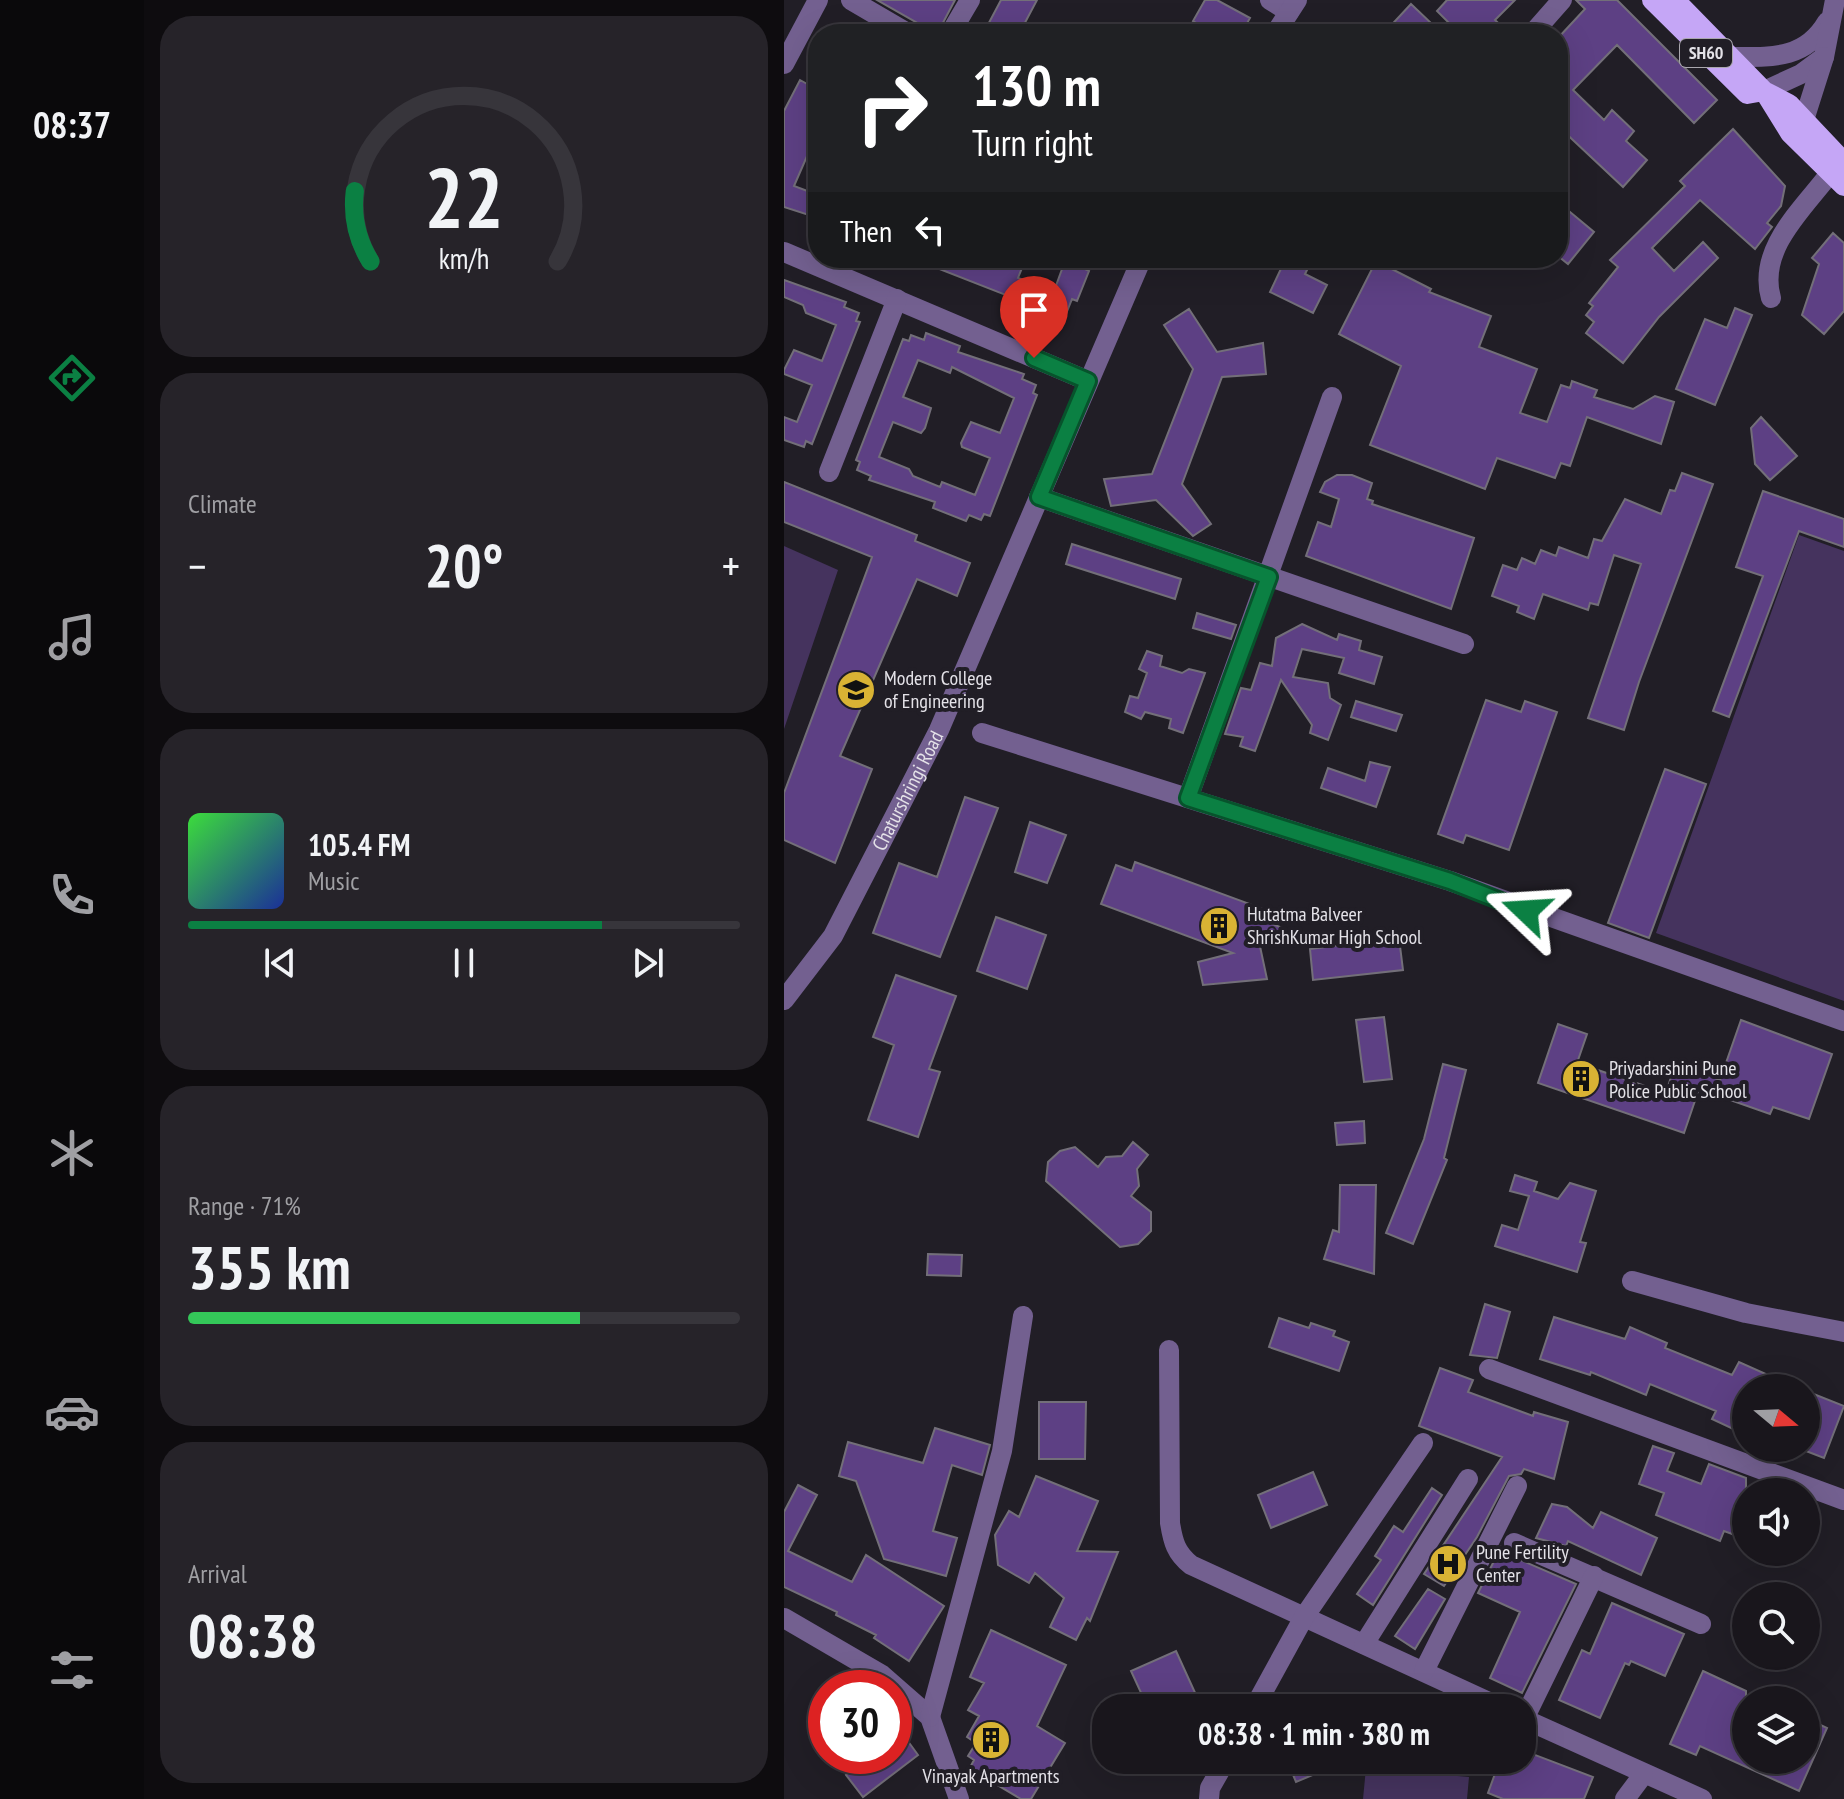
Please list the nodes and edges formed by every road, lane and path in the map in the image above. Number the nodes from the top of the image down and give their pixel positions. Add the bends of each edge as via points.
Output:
1 (818, 0) edge
2 (851, 0) edge
3 (970, 0) edge
4 (1270, 0) edge
5 (1562, 0) edge
6 (1652, 0) edge
7 (1675, 0) edge
8 (1293, 6) edge
9 (1832, 9) edge
10 (892, 24) edge
11 (956, 24) edge
12 (1281, 24) edge
13 (1541, 24) edge
14 (1730, 57) junction
15 (1824, 57) junction
16 (784, 64) edge
17 (1764, 91) junction
18 (1797, 126) junction
19 (1840, 174) edge
20 (784, 252) edge
21 (808, 262) edge
22 (822, 268) edge
23 (1138, 268) edge
24 (1771, 298) dead end
25 (897, 299) junction
26 (1088, 381) junction
27 (1332, 397) dead end
28 (829, 472) dead end
29 (1039, 497) junction
30 (1269, 577) junction
31 (1464, 644) dead end
32 (982, 733) dead end
33 (1188, 798) junction
34 (784, 1000) edge
35 (1844, 1021) edge
36 (1632, 1281) dead end
37 (1023, 1316) dead end
38 (1844, 1332) edge
39 (1169, 1350) dead end
40 (1489, 1369) dead end
41 (1423, 1443) dead end
42 (1468, 1479) dead end
43 (1517, 1486) dead end
44 (1844, 1500) edge
45 (1514, 1543) dead end
46 (1594, 1576) junction
47 (1304, 1617) junction
48 (784, 1618) edge
49 (1701, 1624) dead end
50 (1364, 1644) junction
51 (1424, 1671) junction
52 (1262, 1694) edge
53 (1472, 1694) edge
54 (1535, 1694) edge
55 (930, 1717) junction
56 (1536, 1724) edge
57 (1218, 1774) edge
58 (1643, 1775) junction
59 (959, 1799) edge
60 (1209, 1799) edge
61 (1625, 1799) edge
62 (1702, 1799) edge

1 - 16 street
2 - 10 street
3 - 11 street
4 - 8 street
5 - 13 street
6 - 17 main road, SH60 via 1747,94
7 - 14 main road, SH60
8 - 12 street
9 - 14 street via 1819,36 1796,52
9 - 15 street
14 - 17 main road, SH60
15 - 17 street
15 - 18 street
17 - 18 main road, SH60
18 - 19 main road, SH60
19 - 24 street via 1775,245 1765,276
20 - 21 street
22 - 25 street
23 - 26 street, Chaturshringi Road
25 - 26 street
25 - 28 street
26 - 29 street, Chaturshringi Road
27 - 30 street
29 - 30 street
29 - 34 street, Chaturshringi Road via 939,730 833,936
30 - 31 street
30 - 33 street
32 - 33 street
33 - 35 street via 1450,881
36 - 38 street via 1746,1313
37 - 55 street via 1002,1451
39 - 47 street via 1173,1543 1191,1565
40 - 44 street
41 - 47 street
42 - 50 street
43 - 51 street
45 - 46 street
46 - 49 street
46 - 54 street
47 - 50 street
47 - 52 street
48 - 55 street via 882,1675
50 - 51 street
51 - 53 street
55 - 59 street
56 - 58 street
57 - 60 street
58 - 61 street
58 - 62 street

